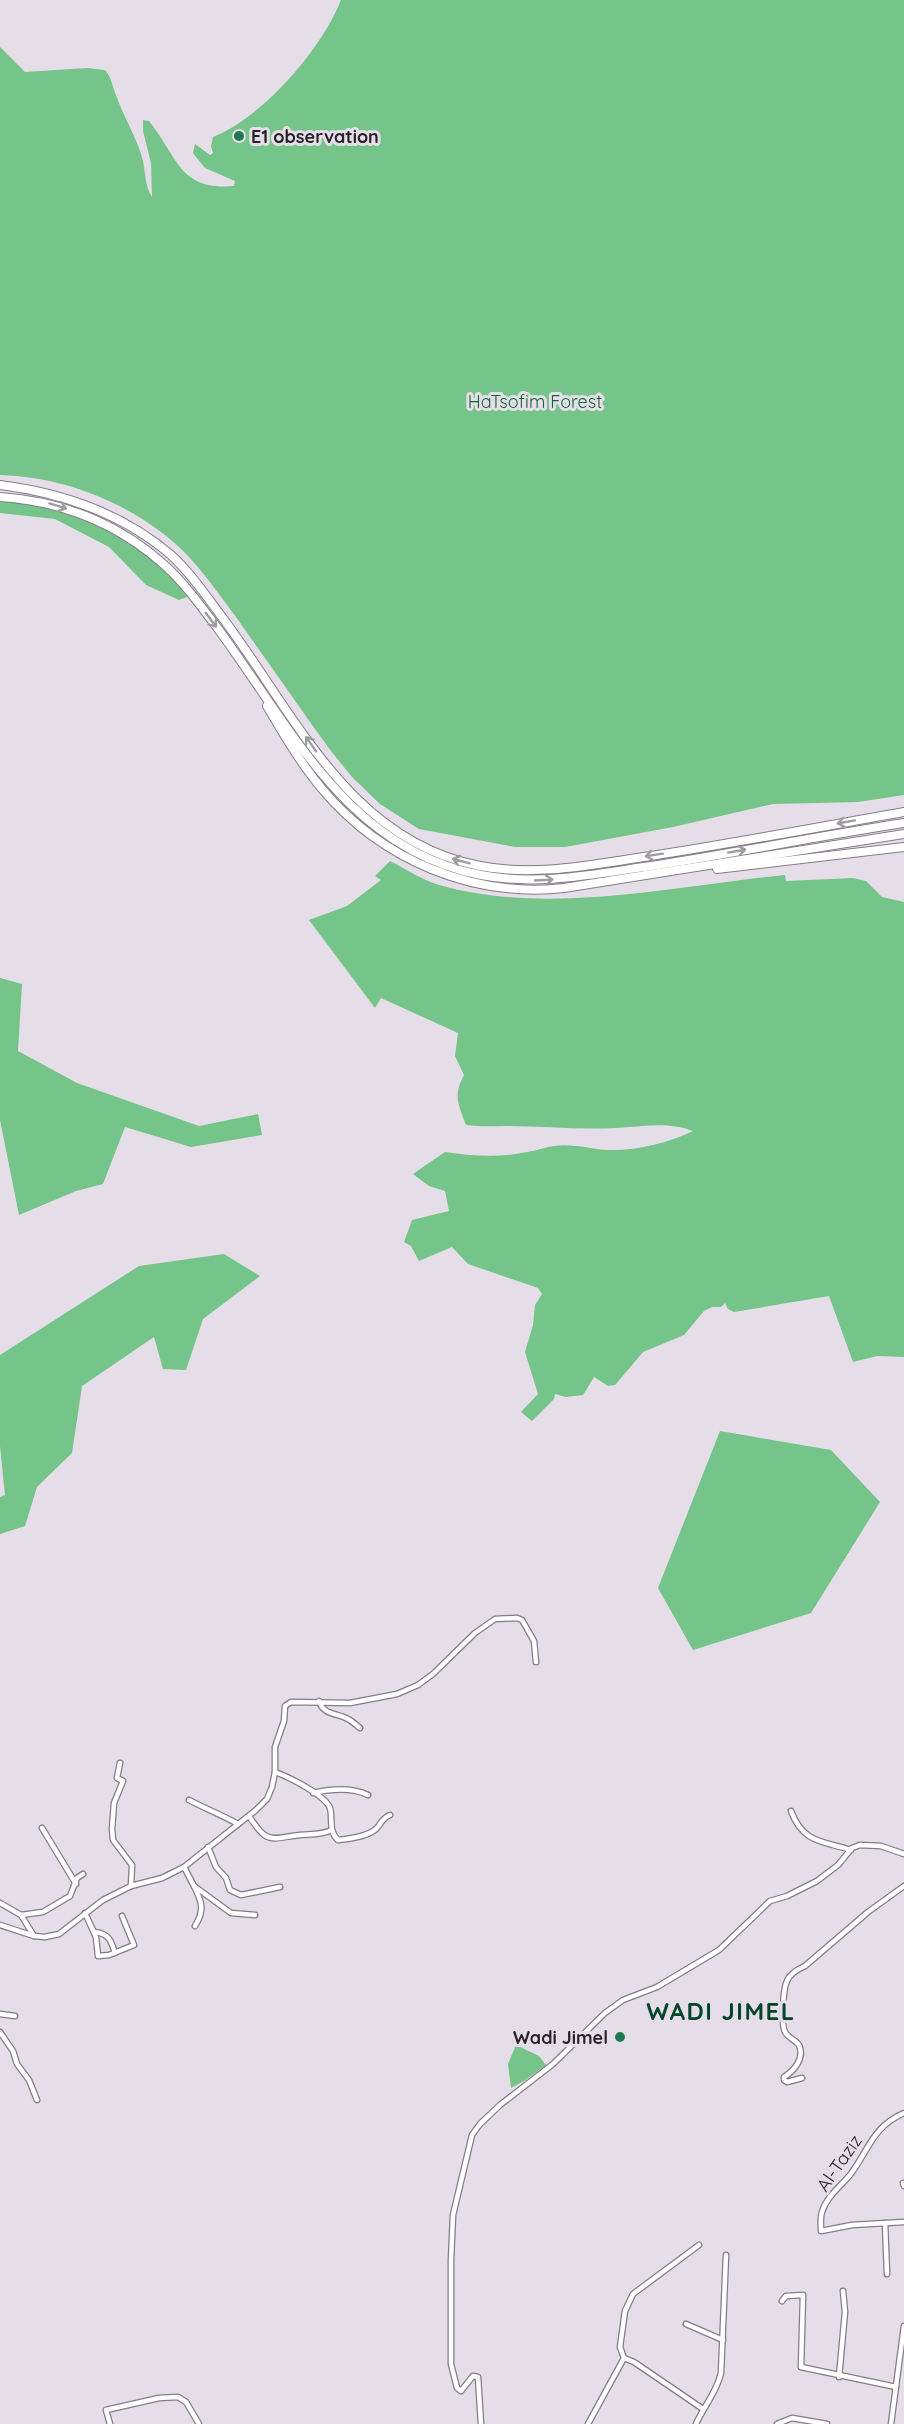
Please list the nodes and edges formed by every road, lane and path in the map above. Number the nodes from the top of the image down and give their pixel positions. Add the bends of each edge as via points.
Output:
1 (0, 485) edge
2 (0, 496) edge
3 (237, 653) junction
4 (904, 812) edge
5 (904, 823) edge
6 (904, 834) edge
7 (904, 847) edge
8 (627, 879) junction
9 (536, 1662) dead end
10 (319, 1701) junction
11 (360, 1728) dead end
12 (120, 1763) dead end
13 (275, 1772) junction
14 (313, 1792) junction
15 (368, 1795) dead end
16 (189, 1800) dead end
17 (791, 1811) dead end
18 (390, 1815) dead end
19 (249, 1816) junction
20 (238, 1824) junction
21 (42, 1828) dead end
22 (332, 1830) junction
23 (208, 1847) junction
24 (850, 1850) junction
25 (904, 1854) edge
26 (184, 1867) junction
27 (83, 1874) dead end
28 (76, 1884) junction
29 (131, 1886) junction
30 (194, 1886) junction
31 (904, 1886) edge
32 (280, 1887) dead end
33 (0, 1903) edge
34 (85, 1912) junction
35 (21, 1915) junction
36 (255, 1915) dead end
37 (122, 1916) dead end
38 (0, 1925) edge
39 (195, 1926) dead end
40 (94, 1932) junction
41 (34, 1936) junction
42 (115, 1953) junction
43 (0, 2014) edge
44 (15, 2016) dead end
45 (0, 2032) edge
46 (802, 2078) dead end
47 (36, 2100) dead end
48 (904, 2113) edge
49 (904, 2222) edge
50 (885, 2223) junction
51 (699, 2245) dead end
52 (726, 2255) dead end
53 (887, 2274) dead end
54 (843, 2291) dead end
55 (782, 2301) dead end
56 (686, 2324) dead end
57 (904, 2326) edge
58 (723, 2340) junction
59 (624, 2358) junction
60 (839, 2377) junction
61 (896, 2387) junction
62 (703, 2409) junction
63 (110, 2424) edge
64 (199, 2424) edge
65 (481, 2424) edge
66 (588, 2424) edge
67 (696, 2424) edge
68 (777, 2424) edge
69 (827, 2424) edge
70 (891, 2424) edge

4 -> 1 highway via 730,844 559,869 500,869 442,855 393,830 350,794 205,594 171,556 129,525 92,507
2 -> 3 highway via 74,511 117,530 175,575
3 -> 5 highway via 314,765 361,816 404,847 460,870 514,880 569,878
3 - 8 highway via 284,735 323,790 372,837 407,858 450,876 499,888 546,890
6 - 8 highway
7 - 8 highway
9 - 10 street via 534,1641 522,1620 495,1619 418,1685 368,1701
10 - 11 street via 327,1711
10 - 13 street via 298,1700 285,1706 275,1747
12 - 29 street via 117,1778 123,1781 114,1803 112,1829 113,1840 132,1865
13 - 14 street
13 - 19 street via 267,1799
14 - 15 street via 358,1791
14 - 22 street via 328,1805
16 - 20 street
17 - 24 street via 804,1833 816,1841
18 - 22 street via 372,1832 347,1839 338,1839
19 - 20 street
19 - 22 street via 271,1839
20 - 23 street
21 - 28 street
23 - 26 street
23 - 32 street via 230,1890 241,1895
24 - 25 street via 870,1844
24 - 65 street via 817,1881 770,1901 719,1950 605,2013 553,2064 500,2104 472,2135 453,2215 451,2364 461,2391 473,2376 478,2377
26 - 29 street
26 - 30 street
27 - 28 street
28 - 35 street via 70,1896 51,1908
29 - 34 street
30 - 36 street via 231,1913
30 - 39 street via 203,1907
31 - 46 street via 786,1981 783,2026 799,2044 800,2052 795,2069 784,2080
33 - 35 street
34 - 40 street
34 - 41 street via 59,1934
35 - 41 street
37 - 42 street via 134,1945
38 - 41 street
40 - 42 street via 104,1933
40 - 42 street via 98,1956
43 - 44 street
45 - 47 street via 29,2080
48 - 50 street, Al-Taziz via 885,2123 867,2144 822,2212 821,2231
49 - 50 street, Al-Taziz
50 - 53 street
51 - 59 street via 633,2294 620,2347
52 - 58 street
54 - 60 street
55 - 60 street via 786,2296 803,2295 801,2367
56 - 58 street
57 - 61 street
58 - 62 street via 718,2387
59 - 62 street
59 - 66 street
60 - 61 street
61 - 70 street
62 - 67 street
63 - 64 street via 106,2410 171,2396 186,2402
68 - 69 street via 792,2418

